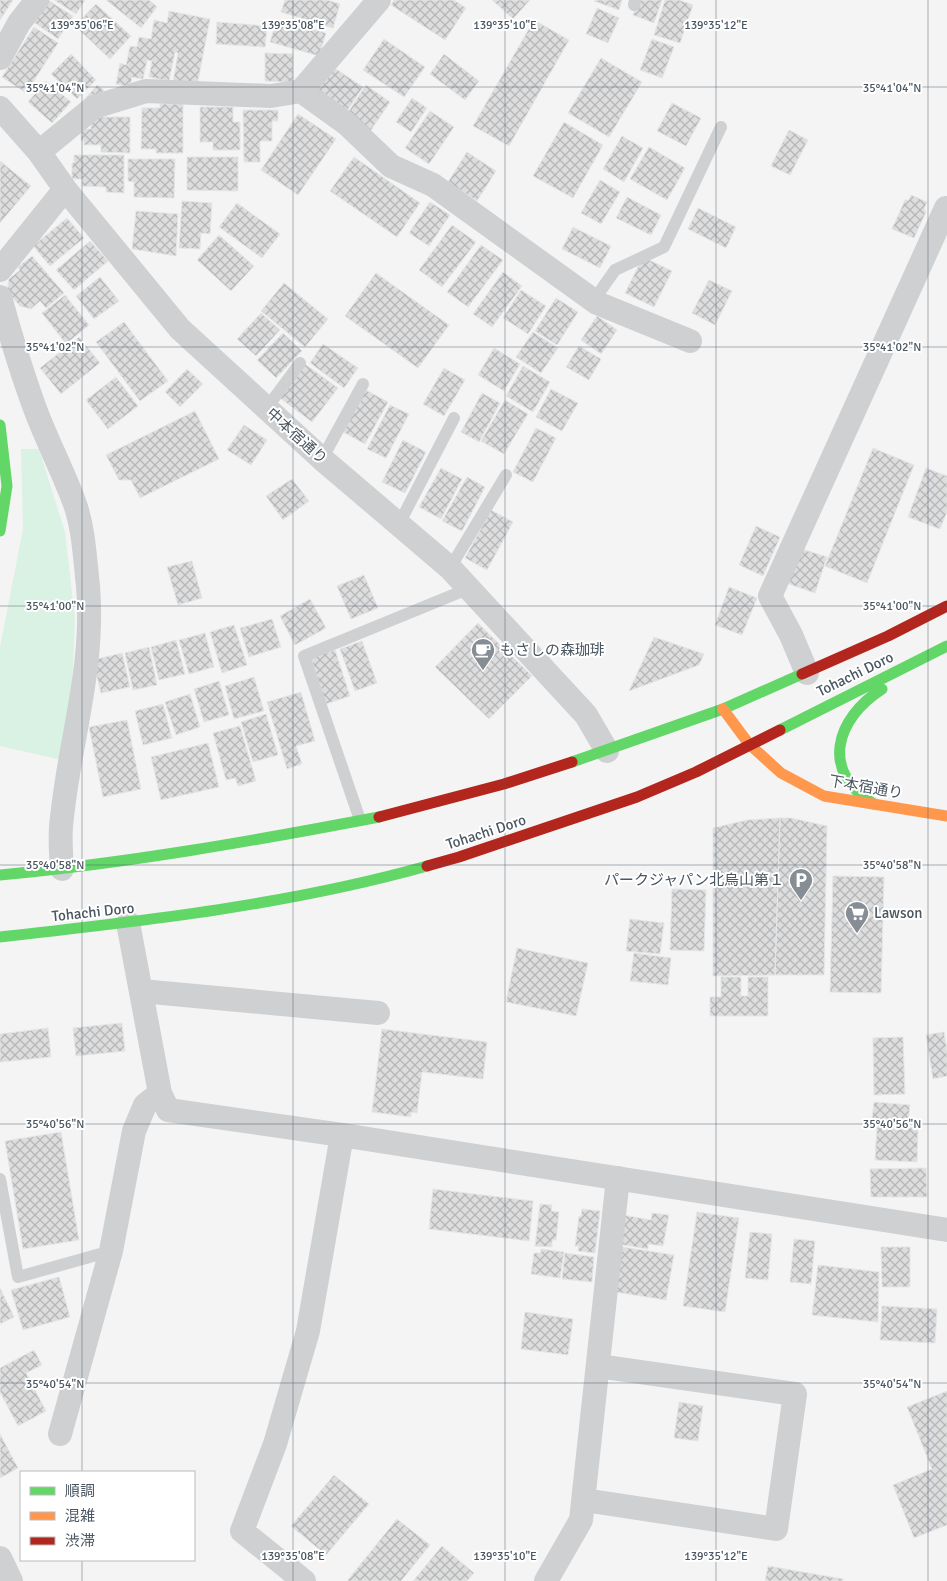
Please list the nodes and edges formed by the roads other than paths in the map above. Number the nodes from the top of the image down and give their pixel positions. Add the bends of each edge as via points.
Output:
1 (37, 0) edge
2 (379, 0) edge
3 (0, 58) edge
4 (301, 91) junction
5 (0, 108) edge
6 (721, 127) dead end
7 (39, 152) junction
8 (65, 189) junction
9 (946, 208) dead end
10 (0, 270) edge
11 (0, 297) edge
12 (594, 300) junction
13 (690, 341) dead end
14 (300, 363) dead end
15 (363, 384) dead end
16 (266, 409) junction
17 (454, 418) dead end
18 (0, 425) edge
19 (322, 459) junction
20 (506, 475) dead end
21 (399, 524) junction
22 (0, 531) edge
23 (450, 568) junction
24 (470, 588) junction
25 (947, 606) edge
26 (947, 646) edge
27 (922, 658) junction
28 (807, 673) junction
29 (723, 709) junction
30 (749, 744) junction
31 (606, 751) junction
32 (874, 804) junction
33 (947, 816) edge
34 (360, 820) junction
35 (62, 869) junction
36 (0, 875) edge
37 (128, 923) junction
38 (0, 937) edge
39 (141, 991) junction
40 (378, 1013) dead end
41 (160, 1093) junction
42 (342, 1135) junction
43 (618, 1178) junction
44 (0, 1179) edge
45 (947, 1230) edge
46 (111, 1251) junction
47 (598, 1366) junction
48 (60, 1434) dead end
49 (584, 1500) junction
50 (0, 1558) edge
51 (11, 1581) edge
52 (304, 1581) edge
53 (546, 1581) edge

1 - 3 street via 19,23
2 - 4 street
4 - 7 street via 271,96 146,91 94,107
4 - 12 street via 347,124 392,166 433,185
5 - 7 street, 中本宿通り
6 - 12 lane via 664,247 614,270
7 - 8 street, 中本宿通り
8 - 10 street
8 - 16 street, 中本宿通り via 180,329
9 - 28 street via 770,596
11 - 35 street via 34,406 75,505 88,588 89,641 61,827
12 - 13 street
14 - 16 lane
15 - 19 lane
16 - 19 street, 中本宿通り
17 - 21 lane
18 - 22 main road via 7,486
19 - 21 street, 中本宿通り
20 - 23 lane
21 - 23 street, 中本宿通り
23 - 24 street, 中本宿通り
24 - 31 street, 中本宿通り via 586,715
24 - 34 lane via 304,656
25 - 28 main road, Tohachi Doro
26 - 27 main road, Tohachi Doro
27 - 30 main road, Tohachi Doro
27 - 32 main road via 860,705 841,734 841,766 847,780
28 - 29 main road, Tohachi Doro
29 - 30 main road, 下本宿通り
29 - 31 main road, Tohachi Doro
30 - 32 main road, 下本宿通り via 781,773 801,785 824,796
30 - 37 main road, Tohachi Doro via 696,772 637,797 459,857 399,874 276,900
31 - 34 main road, Tohachi Doro via 478,791
32 - 33 main road, 下本宿通り
34 - 35 main road, Tohachi Doro via 203,850
35 - 36 main road, Tohachi Doro
37 - 38 main road, Tohachi Doro
37 - 39 street
39 - 40 street
39 - 41 street
41 - 42 street via 168,1110
41 - 46 street via 145,1105 134,1131
42 - 43 street
42 - 52 street via 308,1331 275,1444 242,1531
43 - 45 street
43 - 47 street
44 - 46 lane via 18,1277
46 - 48 street
47 - 49 street
47 - 49 street via 795,1394 776,1529
49 - 53 street via 581,1520
50 - 51 street

